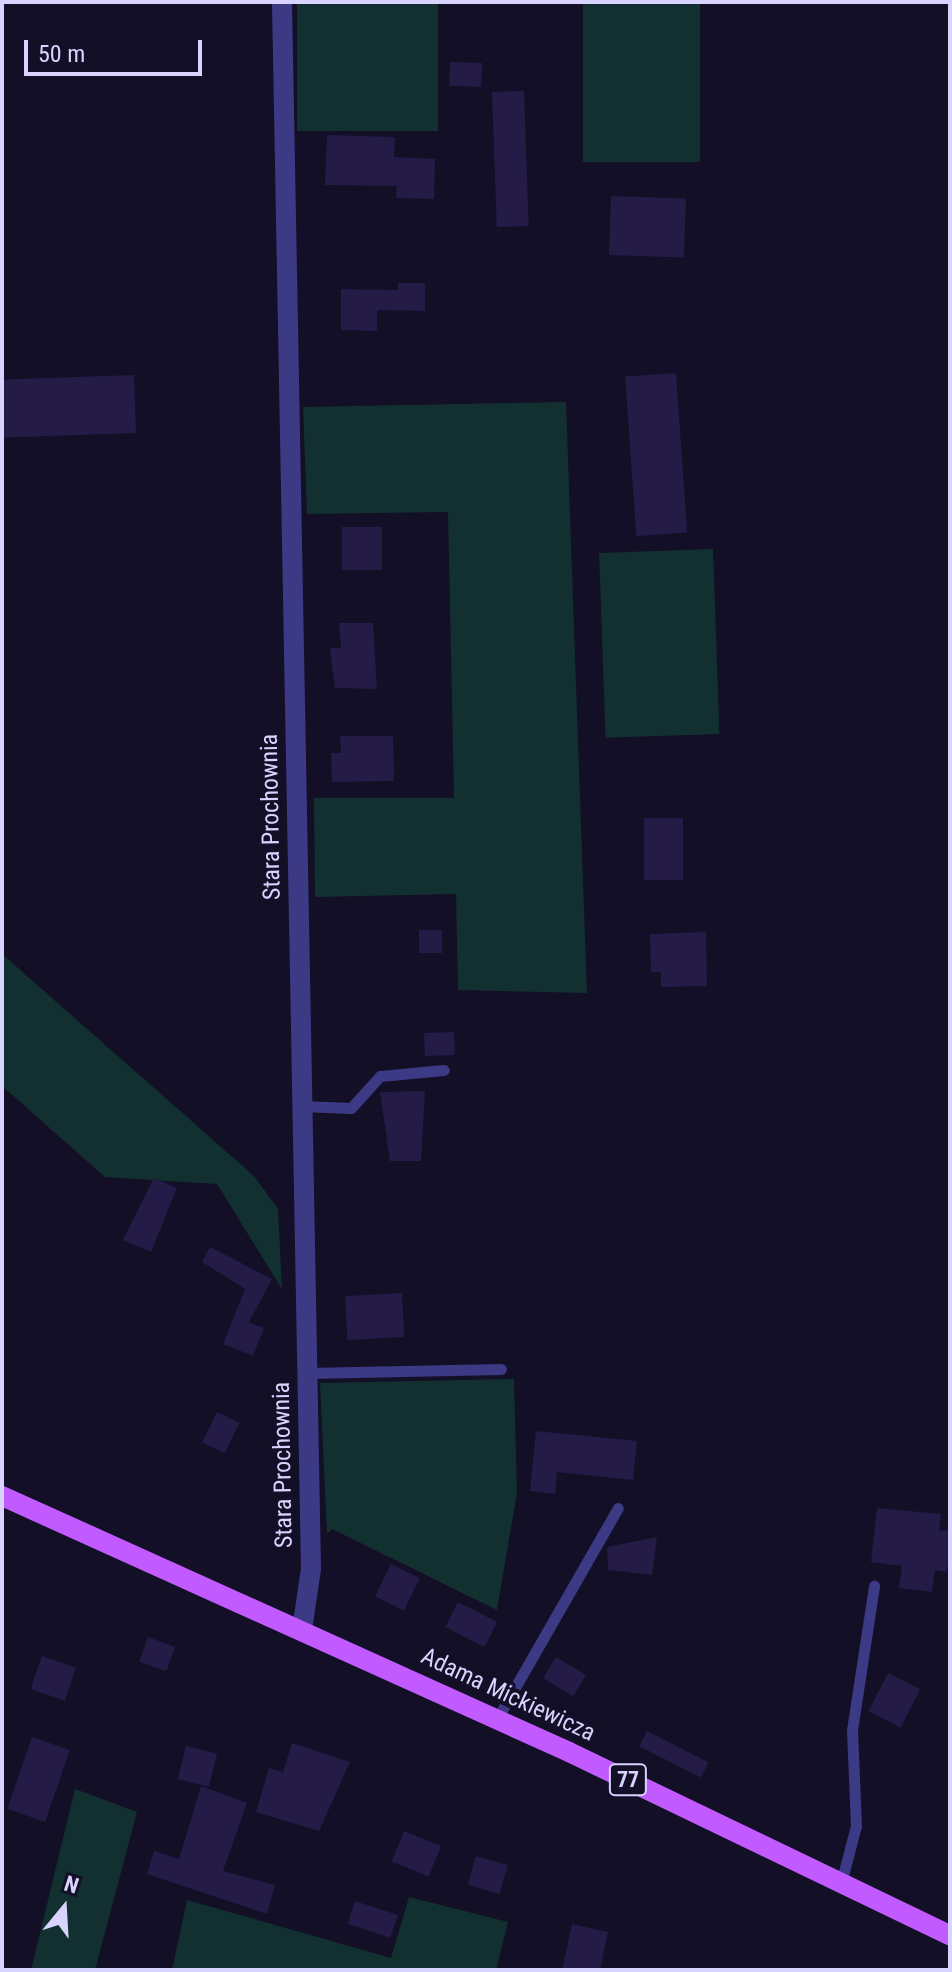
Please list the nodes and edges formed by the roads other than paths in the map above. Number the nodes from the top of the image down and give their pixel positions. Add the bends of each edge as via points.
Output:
1 (282, 2) edge
2 (444, 1070) dead end
3 (301, 1106) junction
4 (501, 1369) dead end
5 (307, 1373) junction
6 (2, 1496) edge
7 (618, 1508) dead end
8 (874, 1586) dead end
9 (302, 1630) junction
10 (497, 1719) junction
11 (841, 1883) junction
12 (950, 1935) edge

1 - 3 street, Stara Prochownia
2 - 3 lane via 380,1076 351,1108
3 - 5 street, Stara Prochownia
4 - 5 lane
5 - 9 street, Stara Prochownia via 311,1569
6 - 9 main road, 77
7 - 10 lane
8 - 11 lane via 852,1730 856,1826
9 - 10 main road, Adama Mickiewicza / 77
10 - 11 main road, Adama Mickiewicza / 77
11 - 12 main road, Adama Mickiewicza / 77

